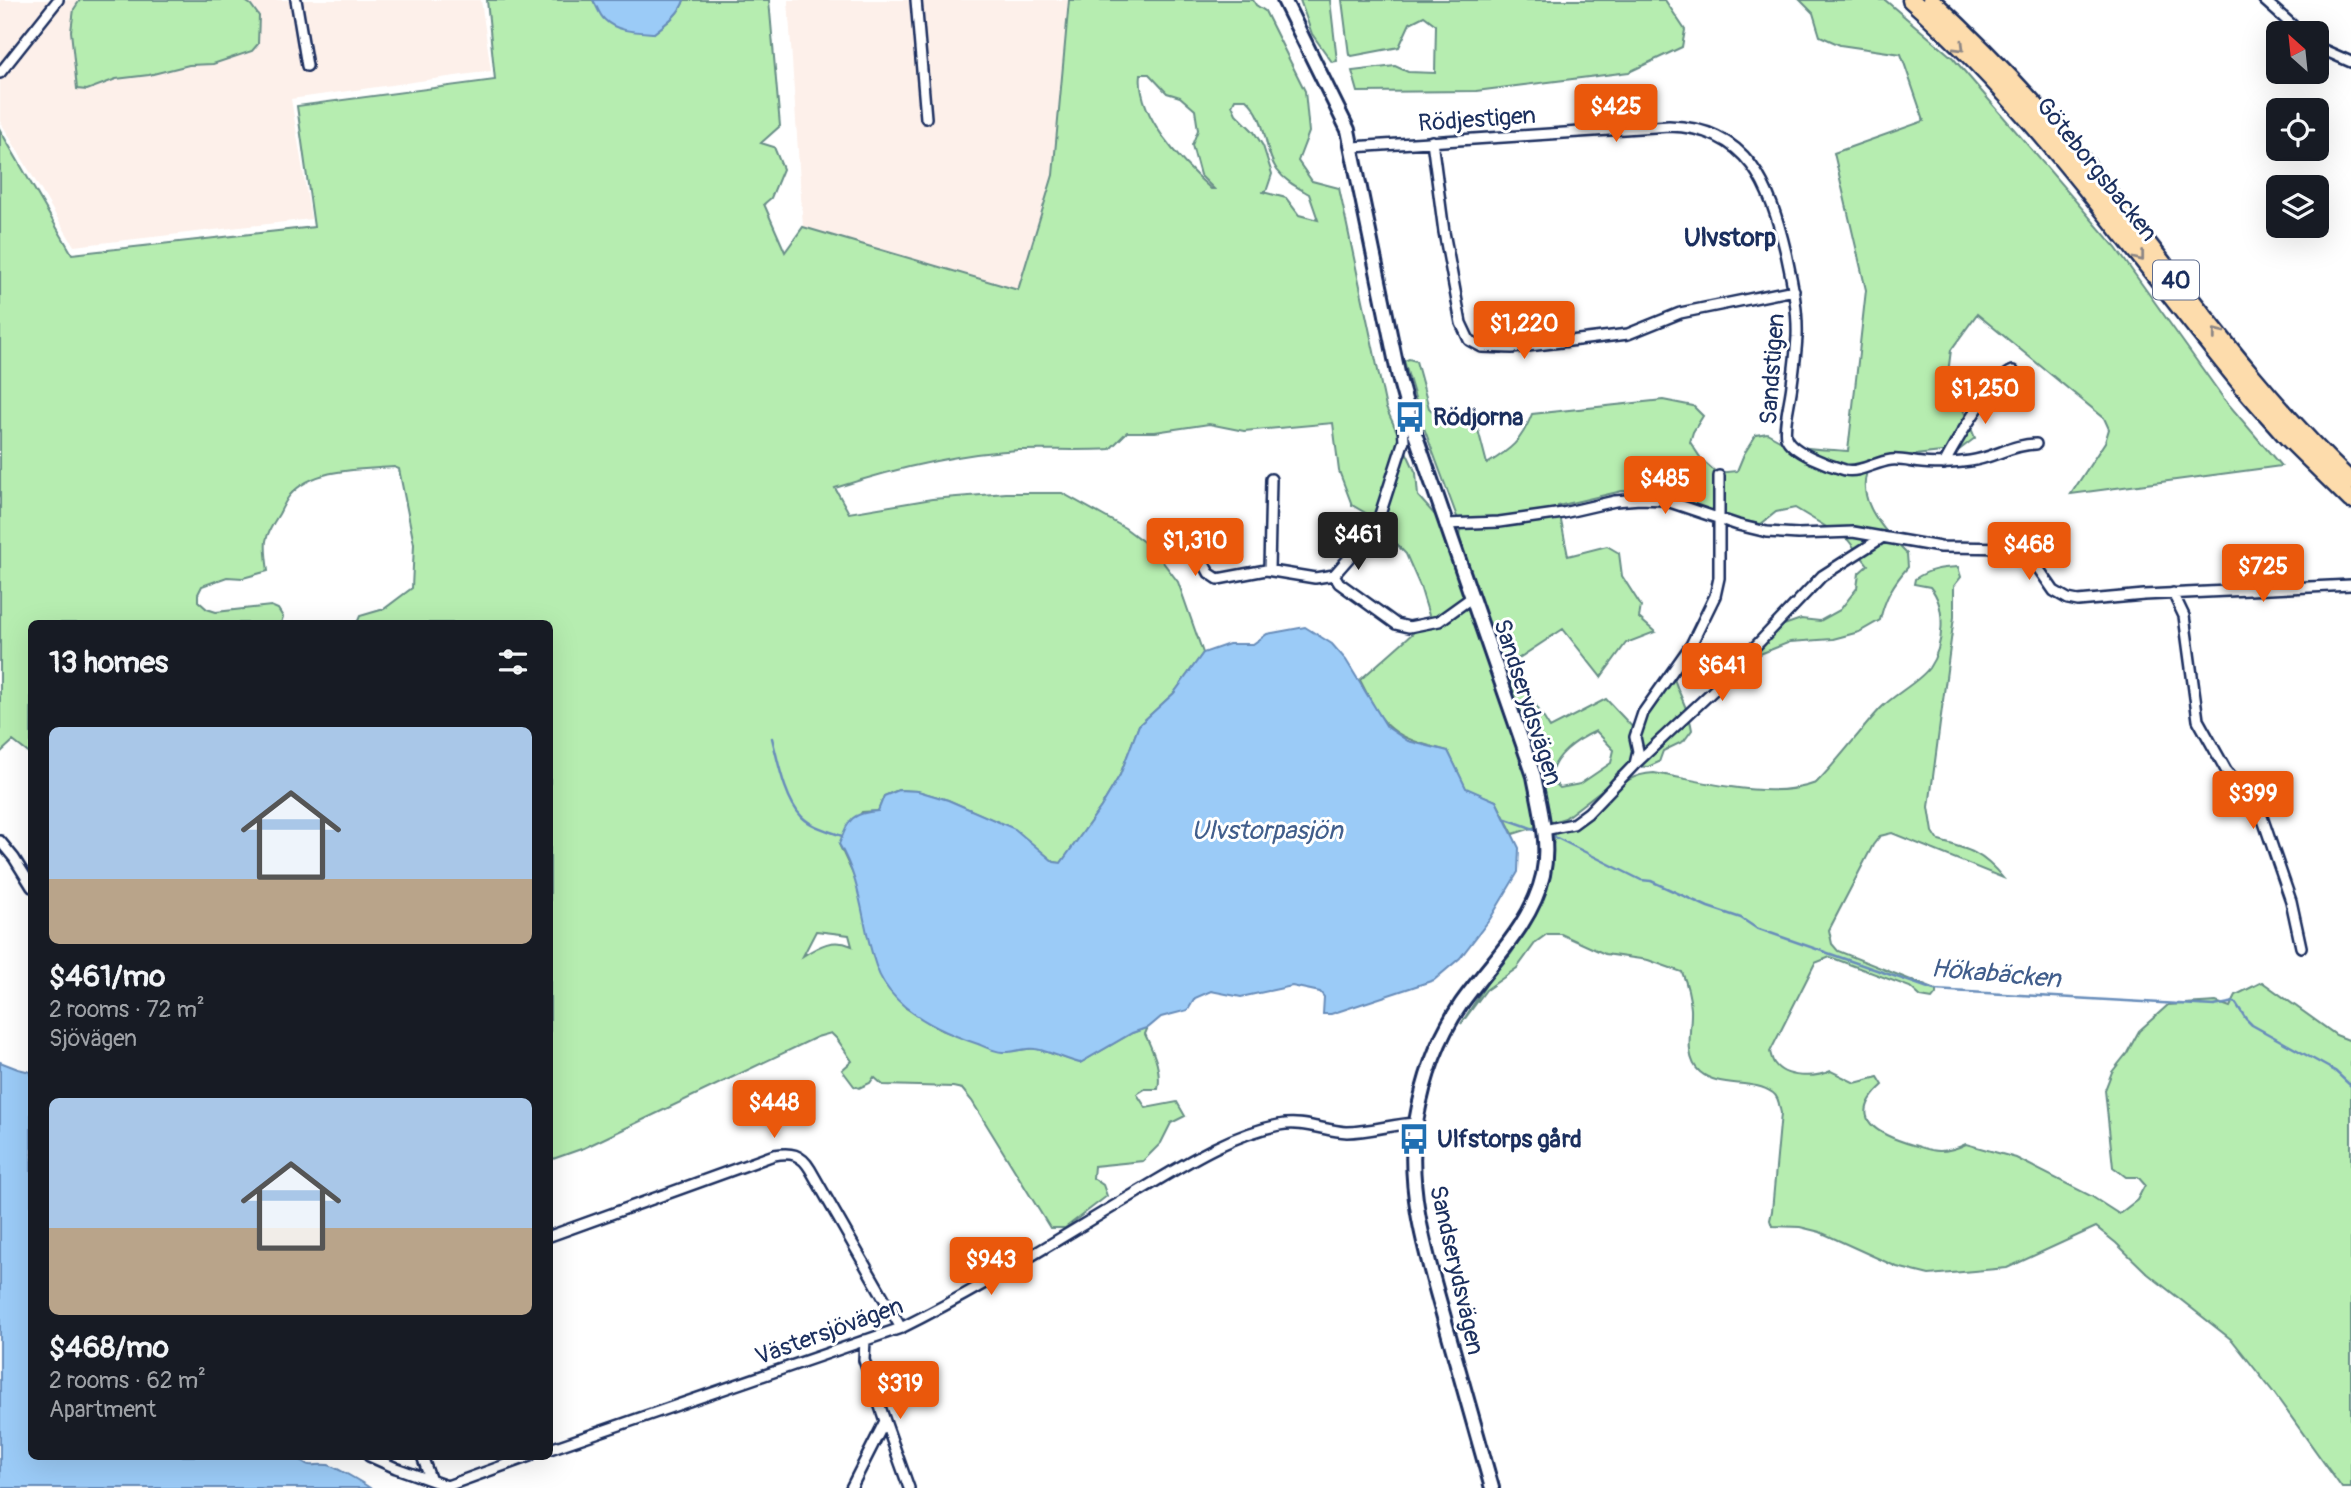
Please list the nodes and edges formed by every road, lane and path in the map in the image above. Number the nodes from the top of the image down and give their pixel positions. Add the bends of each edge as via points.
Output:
1 (58, 0) edge
2 (296, 0) edge
3 (916, 0) edge
4 (1284, 0) edge
5 (1911, 0) edge
6 (1931, 0) edge
7 (2264, 0) edge
8 (2288, 21) edge
9 (2329, 52) edge
10 (2351, 62) edge
11 (307, 66) dead end
12 (0, 73) edge
13 (926, 118) dead end
14 (1432, 141) junction
15 (1353, 147) junction
16 (1794, 290) junction
17 (2012, 371) dead end
18 (1412, 425) junction
19 (2036, 444) dead end
20 (1944, 464) junction
21 (1719, 476) dead end
22 (1271, 479) dead end
23 (2351, 482) edge
24 (2351, 500) edge
25 (1721, 519) junction
26 (1445, 524) junction
27 (1883, 537) junction
28 (1180, 553) dead end
29 (1269, 570) junction
30 (1334, 575) junction
31 (2351, 585) edge
32 (2173, 593) junction
33 (1471, 598) junction
34 (1635, 764) junction
35 (1544, 830) junction
36 (0, 841) edge
37 (28, 880) edge
38 (2301, 947) dead end
39 (1416, 1123) junction
40 (553, 1235) edge
41 (901, 1328) junction
42 (864, 1340) junction
43 (885, 1421) junction
44 (553, 1448) edge
45 (378, 1460) edge
46 (423, 1460) edge
47 (519, 1460) edge
48 (430, 1478) junction
49 (448, 1487) edge
50 (850, 1488) edge
51 (909, 1488) edge
52 (1492, 1488) edge

1 - 12 street
2 - 11 street
3 - 13 street
4 - 15 street, Sandserydsvägen
5 -> 24 highway, Göteborgsbacken / 40 via 2032,122 2250,395
23 -> 6 highway, Göteborgsbacken / 40 via 2250,375 2045,117
7 - 8 street
9 - 10 street
14 - 15 street, Rödjestigen
14 - 16 street, Rödjestigen via 1669,126 1702,130 1736,149 1762,178
14 - 16 street via 1461,323 1469,340 1482,347 1512,348 1628,334 1680,313
15 - 18 street, Sandserydsvägen
16 - 20 street, Sandstigen via 1797,337 1786,431 1793,447 1853,471 1889,460
17 - 20 street via 1984,400
18 - 26 street, Sandserydsvägen
18 - 30 street via 1403,427 1404,440 1376,527
19 - 20 street, Sandstigen
21 - 25 street
22 - 29 street
25 - 26 street via 1664,500 1640,499 1537,518
25 - 27 street via 1768,532
25 - 34 street via 1715,596 1691,645 1643,713 1635,737
26 - 33 street, Sandserydsvägen
27 - 32 street via 1940,547 2017,548 2029,555 2054,591 2078,601
27 - 34 street via 1822,576 1714,690
28 - 29 street via 1202,558 1209,573 1218,579
29 - 30 street via 1315,578
30 - 33 street via 1396,624 1409,627 1439,621
31 - 32 street
32 - 38 street via 2184,616 2197,720 2226,769 2259,807
33 - 35 street, Sandserydsvägen via 1534,776
34 - 35 street via 1580,818
35 - 39 street, Sandserydsvägen via 1543,875 1534,901 1441,1040 1424,1083
36 - 37 street
39 - 41 street, Västersjövägen via 1349,1132 1304,1123 1282,1124 1233,1139 1202,1153 947,1306
39 - 52 street, Sandserydsvägen via 1413,1160 1418,1213
40 - 41 street via 774,1155 795,1154 805,1160
41 - 42 street, Västersjövägen
42 - 43 street via 864,1360
42 - 44 street, Västersjövägen
43 - 50 street
43 - 51 street
45 - 48 street
46 - 48 street
47 - 49 street
48 - 49 street

